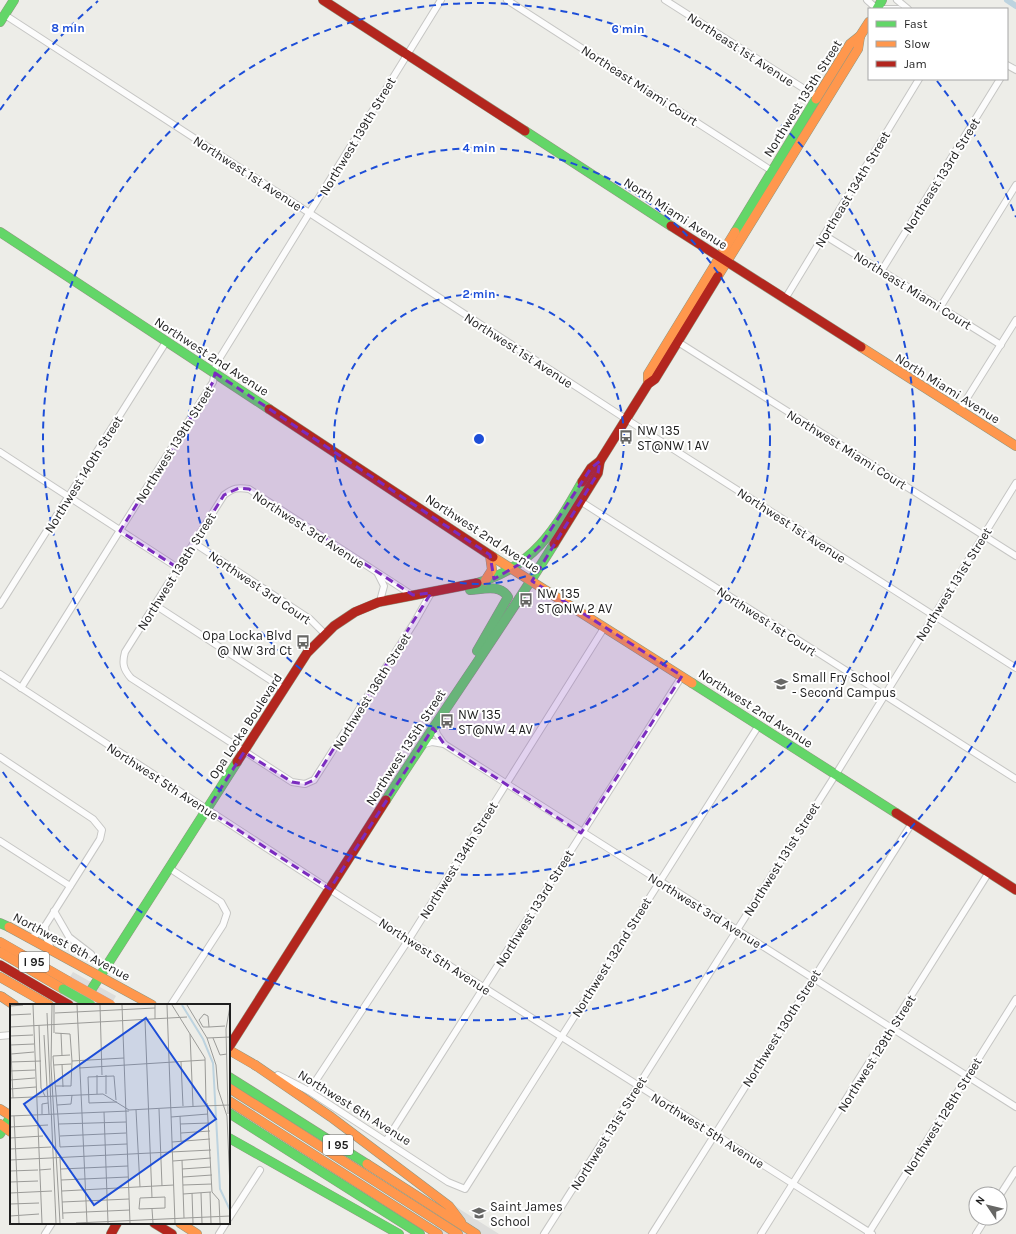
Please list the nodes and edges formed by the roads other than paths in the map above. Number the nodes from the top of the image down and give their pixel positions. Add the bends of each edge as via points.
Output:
1 (14, 0) edge
2 (323, 0) edge
3 (441, 0) edge
4 (507, 0) edge
5 (665, 0) edge
6 (867, 0) edge
7 (897, 0) edge
8 (876, 8) edge
9 (907, 8) edge
10 (2, 18) edge
11 (868, 24) edge
12 (860, 36) junction
13 (407, 55) junction
14 (1008, 66) edge
15 (1016, 70) edge
16 (918, 80) edge
17 (999, 80) edge
18 (817, 97) junction
19 (772, 170) junction
20 (1016, 185) edge
21 (310, 213) junction
22 (0, 232) edge
23 (824, 235) junction
24 (720, 256) junction
25 (728, 262) junction
26 (882, 270) junction
27 (785, 299) junction
28 (690, 304) junction
29 (941, 306) junction
30 (1016, 320) edge
31 (166, 342) junction
32 (678, 342) junction
33 (1001, 345) junction
34 (215, 374) junction
35 (648, 384) junction
36 (959, 411) junction
37 (626, 419) junction
38 (1016, 446) edge
39 (0, 452) edge
40 (600, 461) junction
41 (1016, 483) edge
42 (238, 488) joint
43 (70, 496) junction
44 (580, 502) junction
45 (120, 531) junction
46 (550, 534) junction
47 (983, 535) junction
48 (194, 543) junction
49 (490, 555) junction
50 (1016, 556) edge
51 (178, 568) junction
52 (512, 569) junction
53 (378, 574) junction
54 (529, 579) junction
55 (484, 582) junction
56 (455, 589) junction
57 (431, 593) junction
58 (413, 595) junction
59 (380, 601) junction
60 (0, 605) edge
61 (155, 605) junction
62 (933, 615) junction
63 (604, 628) junction
64 (324, 633) junction
65 (1016, 668) edge
66 (468, 673) junction
67 (0, 674) edge
68 (682, 676) junction
69 (21, 688) junction
70 (284, 689) junction
71 (884, 696) junction
72 (434, 725) junction
73 (759, 726) junction
74 (444, 744) junction
75 (421, 745) junction
76 (244, 752) junction
77 (0, 757) edge
78 (836, 774) junction
79 (1016, 779) edge
80 (506, 784) junction
81 (206, 810) junction
82 (912, 823) junction
83 (581, 832) junction
84 (0, 841) edge
85 (169, 868) junction
86 (988, 872) junction
87 (659, 881) junction
88 (70, 886) junction
89 (330, 889) junction
90 (1016, 890) edge
91 (54, 911) junction
92 (0, 922) edge
93 (45, 926) junction
94 (737, 930) junction
95 (28, 938) junction
96 (409, 939) junction
97 (0, 942) edge
98 (52, 950) junction
99 (0, 952) edge
100 (91, 954) dead end
101 (0, 965) edge
102 (100, 976) junction
103 (0, 977) edge
104 (812, 979) junction
105 (484, 987) junction
106 (1, 997) edge
107 (1016, 999) edge
108 (12, 1004) edge
109 (47, 1004) edge
110 (67, 1004) edge
111 (83, 1004) edge
112 (89, 1004) edge
113 (109, 1004) edge
114 (150, 1004) edge
115 (172, 1004) edge
116 (891, 1029) junction
117 (10, 1035) edge
118 (0, 1036) edge
119 (561, 1036) junction
120 (230, 1047) edge
121 (230, 1050) edge
122 (254, 1065) junction
123 (967, 1075) junction
124 (230, 1078) edge
125 (638, 1086) junction
126 (230, 1089) edge
127 (309, 1091) junction
128 (230, 1102) edge
129 (1016, 1107) edge
130 (0, 1109) edge
131 (230, 1114) edge
132 (10, 1115) edge
133 (10, 1118) edge
134 (4, 1129) edge
135 (714, 1135) junction
136 (230, 1139) edge
137 (386, 1141) junction
138 (260, 1170) dead end
139 (1016, 1170) edge
140 (793, 1184) junction
141 (1006, 1186) edge
142 (464, 1189) joint
143 (446, 1209) junction
144 (230, 1216) edge
145 (51, 1224) edge
146 (116, 1224) edge
147 (156, 1224) edge
148 (182, 1224) edge
149 (225, 1224) edge
150 (461, 1230) edge
151 (435, 1232) edge
152 (870, 1233) edge
153 (45, 1234) edge
154 (111, 1234) edge
155 (172, 1234) edge
156 (197, 1234) edge
157 (219, 1234) edge
158 (399, 1234) edge
159 (420, 1234) edge
160 (476, 1234) edge
161 (544, 1234) edge
162 (652, 1234) edge
163 (761, 1234) edge

1 - 10 main road
2 - 13 main road, North Miami Avenue
3 - 13 street, Northwest 139th Street
4 - 19 street, Northeast Miami Court
5 - 18 street, Northeast 1st Avenue
6 - 8 street
7 - 9 street
10 - 21 street, Northwest 1st Avenue
11 - 12 main road
12 - 18 main road, Northwest 135th Street via 850,44
12 - 25 main road, Northwest 135th Street via 858,49
13 - 21 street, Northwest 139th Street
13 - 24 main road, North Miami Avenue
14 - 15 street
16 - 23 street, Northeast 134th Street
17 - 26 street, Northeast 133rd Street
18 - 19 main road, Northwest 135th Street
19 - 24 main road, Northwest 135th Street
20 - 29 street
21 - 34 street, Northwest 139th Street via 216,364
21 - 37 street, Northwest 1st Avenue
22 - 31 main road, Northwest 2nd Avenue
23 - 26 street, Northeast Miami Court
23 - 27 street, Northeast 134th Street
24 - 25 main road, North Miami Avenue
24 - 28 main road, Northwest 135th Street
25 - 27 main road, North Miami Avenue
25 - 32 main road, Northwest 135th Street
26 - 29 street, Northeast Miami Court
27 - 36 main road, North Miami Avenue
28 - 32 main road via 689,315 676,336
28 - 35 main road, Northwest 135th Street via 648,374
29 - 33 street, Northeast Miami Court
30 - 33 street
31 - 34 main road, Northwest 2nd Avenue
31 - 43 street, Northwest 140th Street
32 - 35 main road, Northwest 135th Street via 655,379
32 - 47 street, Northwest Miami Court
33 - 36 street
34 - 45 street, Northwest 139th Street via 213,382
34 - 49 main road, Northwest 2nd Avenue
35 - 37 main road, Northwest 135th Street
36 - 38 main road, North Miami Avenue
37 - 40 main road, Northwest 135th Street
37 - 62 street, Northwest 1st Avenue
39 - 43 street
40 - 44 main road, Northwest 135th Street via 598,473
40 - 46 main road, Northwest 135th Street via 591,468
41 - 47 street, Northwest 131st Street
42 - 48 street, Northwest 138th Street via 224,495
42 - 53 street, Northwest 3rd Avenue via 249,489
43 - 45 street
43 - 60 street, Northwest 140th Street
44 - 54 main road, Northwest 135th Street
44 - 71 street, Northwest 1st Court
45 - 51 street
45 - 69 street, Northwest 139th Street
46 - 52 main road, Northwest 135th Street via 529,557
46 - 54 main road
47 - 50 street, Northwest Miami Court
47 - 62 street, Northwest 131st Street
48 - 51 street, Northwest 138th Street
48 - 64 street, Northwest 3rd Court via 310,619
49 - 52 main road, Northwest 2nd Avenue
49 - 55 main road via 492,570
51 - 61 street, Northwest 138th Street
52 - 54 main road, Northwest 2nd Avenue
52 - 55 main road, Opa Locka Boulevard
53 - 58 street, Northwest 3rd Avenue
53 - 59 street, Northwest 3rd Avenue via 384,586
54 - 63 main road, Northwest 2nd Avenue
54 - 66 main road, Northwest 135th Street
55 - 56 main road, Opa Locka Boulevard
56 - 57 main road, Opa Locka Boulevard
56 - 66 main road via 496,587 503,590 508,597 476,653
57 - 58 main road, Opa Locka Boulevard
57 - 76 street, Northwest 136th Street via 314,780 305,784 292,782
58 - 59 main road, Opa Locka Boulevard
59 - 64 main road, Opa Locka Boulevard via 350,614
61 - 70 street
61 - 76 street, Northwest 138th Street via 125,652 122,662 124,669 131,678
62 - 65 street, Northwest 1st Avenue
62 - 71 street, Northwest 131st Street
63 - 68 main road, Northwest 2nd Avenue
63 - 80 street, Northwest 134th Street
64 - 70 main road, Opa Locka Boulevard via 305,656
66 - 72 main road, Northwest 135th Street
67 - 69 street, Northwest 5th Avenue
68 - 73 main road, Northwest 2nd Avenue
68 - 83 street, Northwest 133rd Street
69 - 81 street, Northwest 5th Avenue
70 - 76 main road, Opa Locka Boulevard
71 - 78 street, Northwest 131st Street
71 - 79 street, Northwest 1st Court
72 - 74 street, Northwest 3rd Avenue
72 - 75 main road, Northwest 135th Street
73 - 78 main road, Northwest 2nd Avenue
73 - 87 street, Northwest 132nd Street
74 - 75 street via 432,742
74 - 80 street, Northwest 3rd Avenue
75 - 89 main road, Northwest 135th Street
76 - 81 main road, Opa Locka Boulevard
77 - 88 street via 94,819 100,826 100,839
78 - 82 main road, Northwest 2nd Avenue
78 - 94 street, Northwest 131st Street
80 - 83 street, Northwest 3rd Avenue
80 - 96 street, Northwest 134th Street
81 - 85 main road, Opa Locka Boulevard
81 - 89 street, Northwest 5th Avenue
82 - 86 main road, Northwest 2nd Avenue
82 - 104 street, Northwest 130th Street
83 - 87 street, Northwest 3rd Avenue
83 - 105 street, Northwest 133rd Street
84 - 88 street
85 - 102 main road, Opa Locka Boulevard
85 - 115 street via 221,902 226,909 225,920
86 - 90 main road, Northwest 2nd Avenue
86 - 116 street, Northwest 129th Street
87 - 94 street, Northwest 3rd Avenue
87 - 119 street, Northwest 132nd Street
88 - 91 street
89 - 96 street, Northwest 5th Avenue
89 - 120 main road, Northwest 135th Street
91 - 93 street
91 - 100 street via 69,937
92 - 95 main road, Northwest 6th Avenue
93 - 95 street via 36,935
93 - 98 street via 46,937
94 - 104 street, Northwest 3rd Avenue
94 - 125 street, Northwest 131st Street
95 - 98 main road, Northwest 6th Avenue
96 - 105 street, Northwest 5th Avenue
96 - 127 street, Northwest 134th Street
97 - 113 main road, I 95, bridge
98 - 102 main road, Northwest 6th Avenue
99 - 112 main road, bridge
101 - 110 main road
102 - 111 main road, Opa Locka Boulevard
102 - 114 main road, Northwest 6th Avenue
103 - 109 main road, I 95
104 - 116 street, Northwest 3rd Avenue
104 - 135 street, Northwest 130th Street
105 - 119 street, Northwest 5th Avenue
105 - 137 street, Northwest 133rd Street
106 - 108 main road
107 - 123 street, Northwest 128th Street
116 - 123 street, Northwest 3rd Avenue
116 - 140 street, Northwest 129th Street
117 - 118 street
119 - 125 street, Northwest 5th Avenue
119 - 142 street, Northwest 132nd Street
121 - 122 main road, Northwest 6th Avenue
122 - 127 street, Northwest 6th Avenue
122 - 143 main road via 331,1116
123 - 129 street, Northwest 3rd Avenue
123 - 152 street, Northwest 128th Street
124 - 143 main road, I 95
125 - 135 street, Northwest 5th Avenue
125 - 161 street, Northwest 131st Street
126 - 150 main road via 437,1221
127 - 137 street, Northwest 6th Avenue
128 - 151 main road
130 - 132 main road
131 - 159 main road, I 95
133 - 134 main road
135 - 140 street, Northwest 5th Avenue
135 - 162 street, Northwest 130th Street
136 - 158 main road
137 - 142 street, Northwest 6th Avenue via 448,1182
138 - 144 street
139 - 141 street
140 - 152 street, Northwest 5th Avenue
140 - 163 street, Northwest 129th Street
143 - 150 main road
145 - 153 street
146 - 154 main road
147 - 155 main road
148 - 156 main road
149 - 157 street
150 - 160 main road

